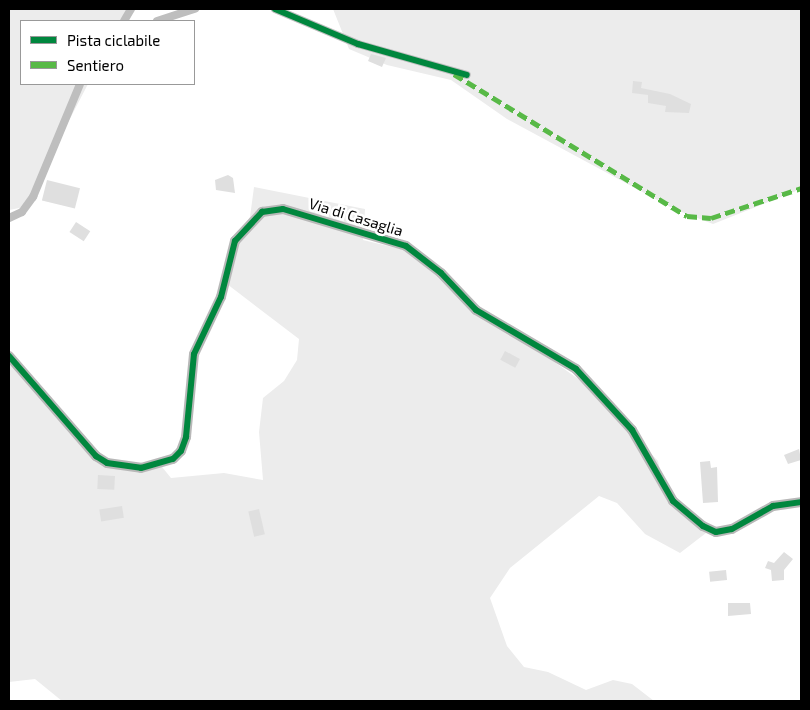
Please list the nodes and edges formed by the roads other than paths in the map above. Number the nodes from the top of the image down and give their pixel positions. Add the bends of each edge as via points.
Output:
1 (131, 9) edge
2 (195, 9) edge
3 (275, 9) edge
4 (125, 20) edge
5 (160, 20) edge
6 (467, 75) dead end
7 (80, 85) edge
8 (9, 218) edge
9 (9, 356) edge
10 (801, 502) edge

1 - 4 street
2 - 5 street
3 - 6 street via 358,44
7 - 8 street via 32,197 22,212
9 - 10 street, Via di Casaglia via 96,456 107,463 141,468 172,459 186,437 194,354 221,297 235,241 262,212 283,208 406,246 441,273 476,310 576,369 632,430 673,501 703,526 716,532 732,529 773,506

